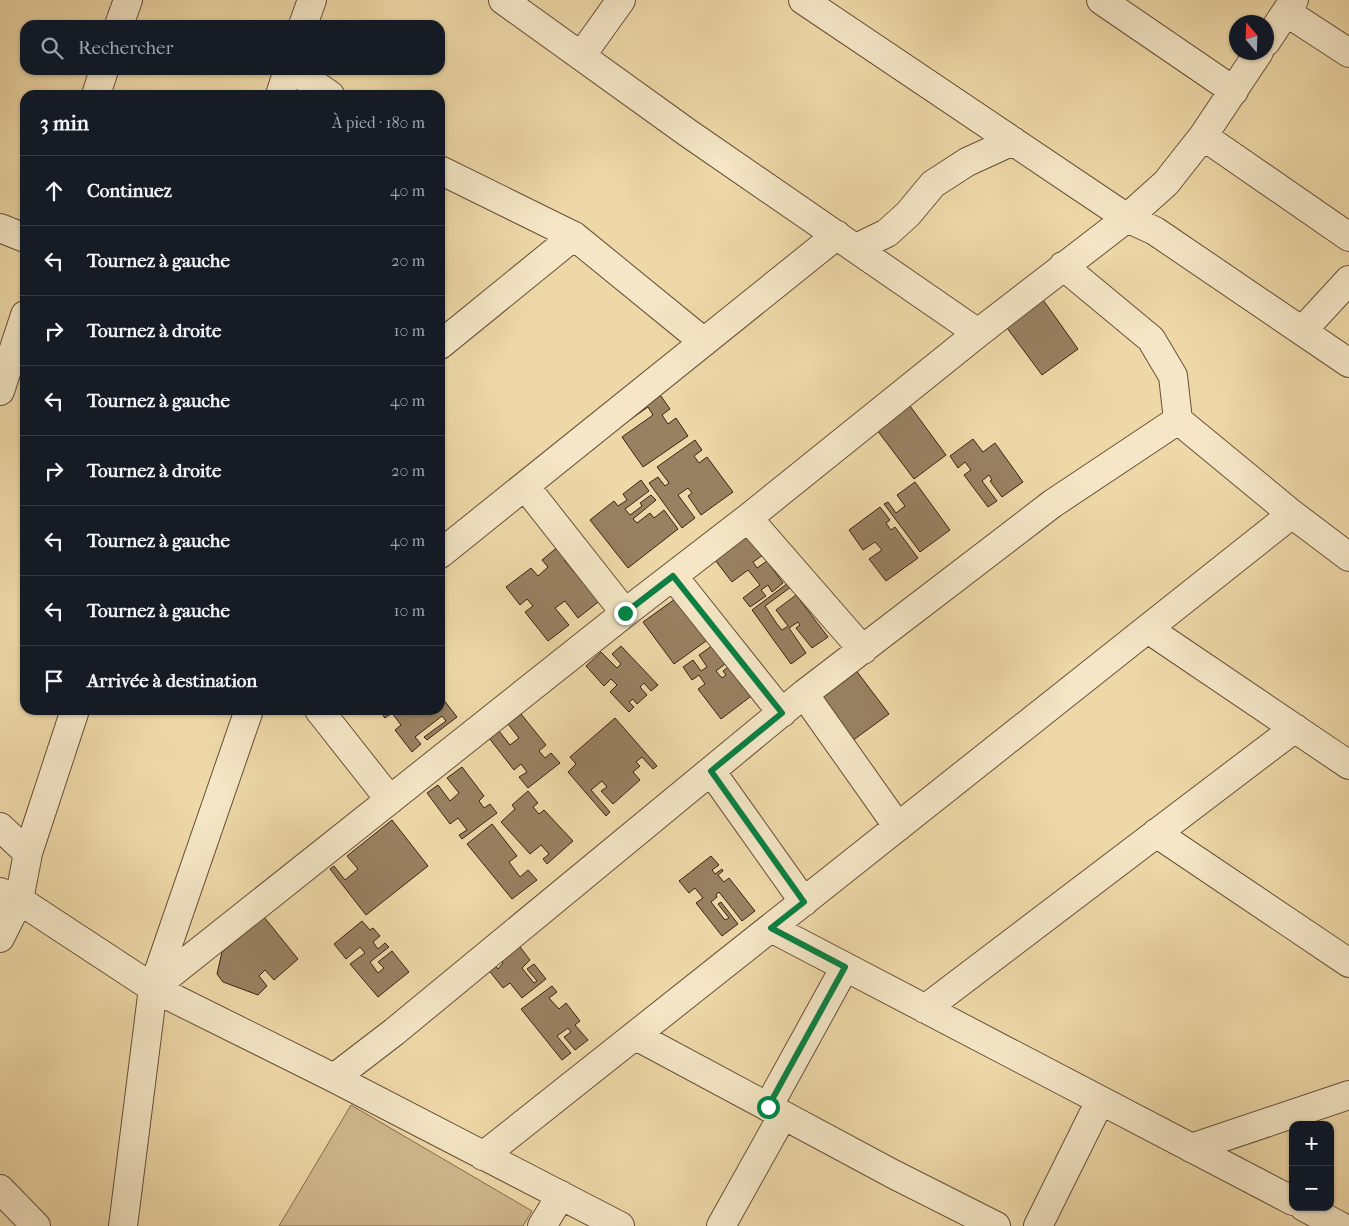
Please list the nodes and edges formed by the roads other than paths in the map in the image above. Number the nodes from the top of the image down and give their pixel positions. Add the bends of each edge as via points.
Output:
1 (128, 0) edge
2 (312, 0) edge
3 (503, 0) edge
4 (622, 0) edge
5 (803, 0) edge
6 (1101, 0) edge
7 (1290, 6) edge
8 (121, 20) edge
9 (305, 20) edge
10 (1274, 30) edge
11 (1349, 53) edge
12 (581, 56) junction
13 (1254, 60) edge
14 (102, 75) edge
15 (286, 75) edge
16 (301, 75) edge
17 (98, 90) edge
18 (282, 90) edge
19 (323, 90) edge
20 (1234, 91) junction
21 (1203, 136) junction
22 (1013, 141) junction
23 (445, 172) edge
24 (1127, 218) junction
25 (0, 228) edge
26 (20, 236) edge
27 (574, 236) junction
28 (1349, 237) edge
29 (846, 241) junction
30 (1063, 266) junction
31 (1349, 280) edge
32 (20, 330) edge
33 (1302, 331) junction
34 (978, 334) junction
35 (445, 341) edge
36 (704, 342) junction
37 (1349, 363) edge
38 (0, 391) edge
39 (1178, 420) junction
40 (525, 486) junction
41 (1292, 514) junction
42 (748, 518) junction
43 (445, 550) edge
44 (1349, 556) edge
45 (673, 576) junction
46 (625, 613) junction
47 (1148, 629) junction
48 (863, 650) junction
49 (804, 694) junction
50 (782, 713) junction
51 (73, 715) edge
52 (247, 715) edge
53 (324, 715) edge
54 (1295, 728) junction
55 (1349, 765) edge
56 (711, 771) junction
57 (390, 800) junction
58 (0, 827) edge
59 (898, 827) junction
60 (1156, 834) junction
61 (28, 853) junction
62 (10, 896) edge
63 (804, 902) junction
64 (771, 928) junction
65 (0, 938) edge
66 (1349, 963) edge
67 (845, 967) junction
68 (153, 988) junction
69 (925, 1009) junction
70 (636, 1036) junction
71 (334, 1078) junction
72 (1349, 1094) edge
73 (1100, 1101) junction
74 (776, 1111) junction
75 (1191, 1148) junction
76 (483, 1156) junction
77 (0, 1189) edge
78 (561, 1196) junction
79 (1289, 1199) edge
80 (1312, 1211) edge
81 (36, 1226) edge
82 (123, 1226) edge
83 (542, 1226) edge
84 (620, 1226) edge
85 (721, 1226) edge
86 (996, 1226) edge
87 (1038, 1226) edge
88 (1340, 1226) edge

1 - 8 street
2 - 9 street
3 - 12 street
4 - 12 street
5 - 22 street
6 - 20 street
7 - 10 street
7 - 11 street
12 - 29 street
13 - 20 street
14 - 17 street
15 - 18 street
16 - 19 street
20 - 21 street
21 - 24 street via 1166,183
21 - 28 street
22 - 24 street
22 - 29 street via 967,162 933,184 887,233
23 - 27 street
24 - 30 street
24 - 33 street via 1155,231
25 - 26 street
27 - 35 street
27 - 36 street
29 - 34 street
29 - 36 street
30 - 34 street
30 - 39 street via 1151,339 1173,376
31 - 33 street
32 - 38 street
33 - 37 street
34 - 42 street
36 - 40 street
39 - 41 street
39 - 48 street via 1052,504
40 - 43 street
40 - 46 street
41 - 44 street
41 - 47 street
42 - 45 street
42 - 48 street
45 - 46 street
45 - 50 street
46 - 57 street
47 - 54 street
47 - 59 street
48 - 49 street
49 - 50 street
49 - 59 street
50 - 56 street
51 - 61 street
52 - 68 street
53 - 57 street
54 - 55 street
54 - 60 street
56 - 63 street
56 - 71 street
57 - 68 street
58 - 61 street
59 - 63 street
60 - 66 street
60 - 69 street
61 - 62 street
62 - 65 street
62 - 68 street
63 - 64 street
64 - 67 street
64 - 70 street
67 - 69 street
67 - 74 street
68 - 71 street
68 - 82 street
69 - 73 street
70 - 74 street
70 - 76 street
71 - 76 street
72 - 75 street
73 - 75 street
73 - 87 street
74 - 85 street
74 - 86 street
75 - 79 street
76 - 78 street
77 - 81 street
78 - 83 street
78 - 84 street
80 - 88 street

